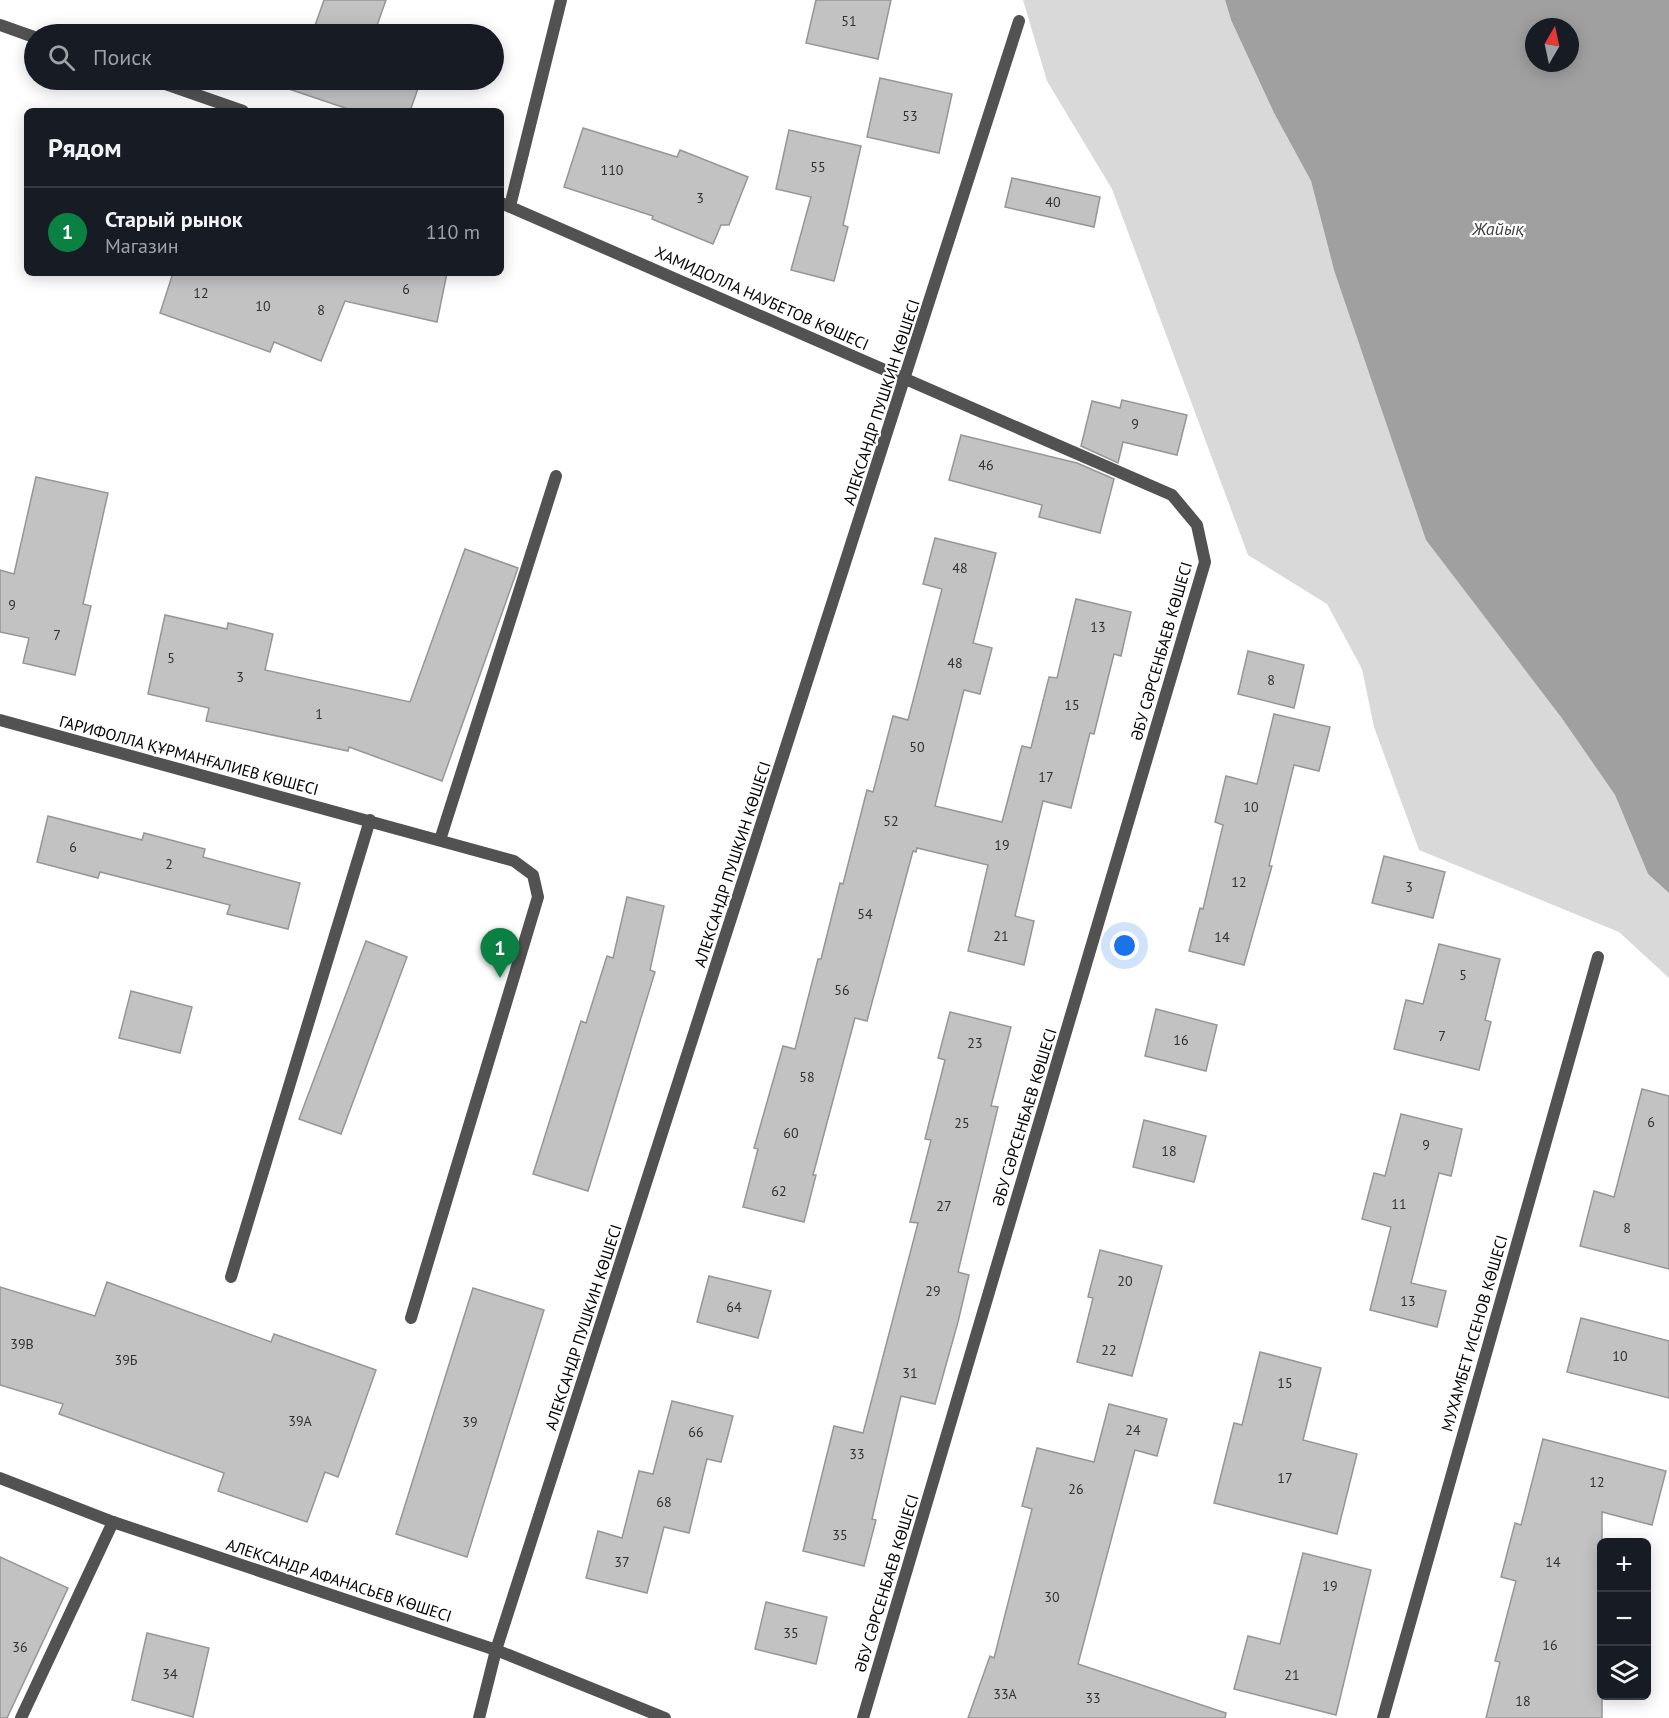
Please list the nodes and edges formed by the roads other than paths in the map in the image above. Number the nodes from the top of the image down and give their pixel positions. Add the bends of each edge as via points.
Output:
1 (561, 0) edge
2 (1018, 21) dead end
3 (0, 25) edge
4 (24, 33) edge
5 (183, 90) edge
6 (234, 108) edge
7 (506, 204) edge
8 (906, 379) junction
9 (556, 476) dead end
10 (1197, 525) joint
11 (0, 720) edge
12 (370, 820) junction
13 (440, 840) junction
14 (1598, 957) dead end
15 (231, 1277) dead end
16 (411, 1318) dead end
17 (0, 1479) edge
18 (113, 1522) junction
19 (496, 1650) junction
20 (21, 1718) edge
21 (479, 1718) edge
22 (665, 1718) edge
23 (863, 1718) edge
24 (1383, 1718) edge

1 - 7 street
2 - 8 street, АЛЕКСАНДР ПУШКИН КӨШЕСІ
3 - 4 street
5 - 6 street
7 - 8 street, ХАМИДОЛЛА НАУБЕТОВ КӨШЕСІ
8 - 10 street, ХАМИДОЛЛА НАУБЕТОВ КӨШЕСІ via 1172,495
8 - 19 street, АЛЕКСАНДР ПУШКИН КӨШЕСІ
9 - 13 street
10 - 23 street, ӘБУ СӘРСЕНБАЕВ КӨШЕСІ via 1205,562
11 - 12 street, ГАРИФОЛЛА ҚҰРМАНҒАЛИЕВ КӨШЕСІ
12 - 13 street, ГАРИФОЛЛА ҚҰРМАНҒАЛИЕВ КӨШЕСІ
12 - 15 street
13 - 16 street, ГАРИФОЛЛА ҚҰРМАНҒАЛИЕВ КӨШЕСІ via 514,861 533,875 537,897
14 - 24 street, МУХАМБЕТ ИСЕНОВ КӨШЕСІ
17 - 18 street, АЛЕКСАНДР АФАНАСЬЕВ КӨШЕСІ
18 - 19 street, АЛЕКСАНДР АФАНАСЬЕВ КӨШЕСІ
18 - 20 street
19 - 21 street, АЛЕКСАНДР ПУШКИН КӨШЕСІ
19 - 22 street, АЛЕКСАНДР АФАНАСЬЕВ КӨШЕСІ

